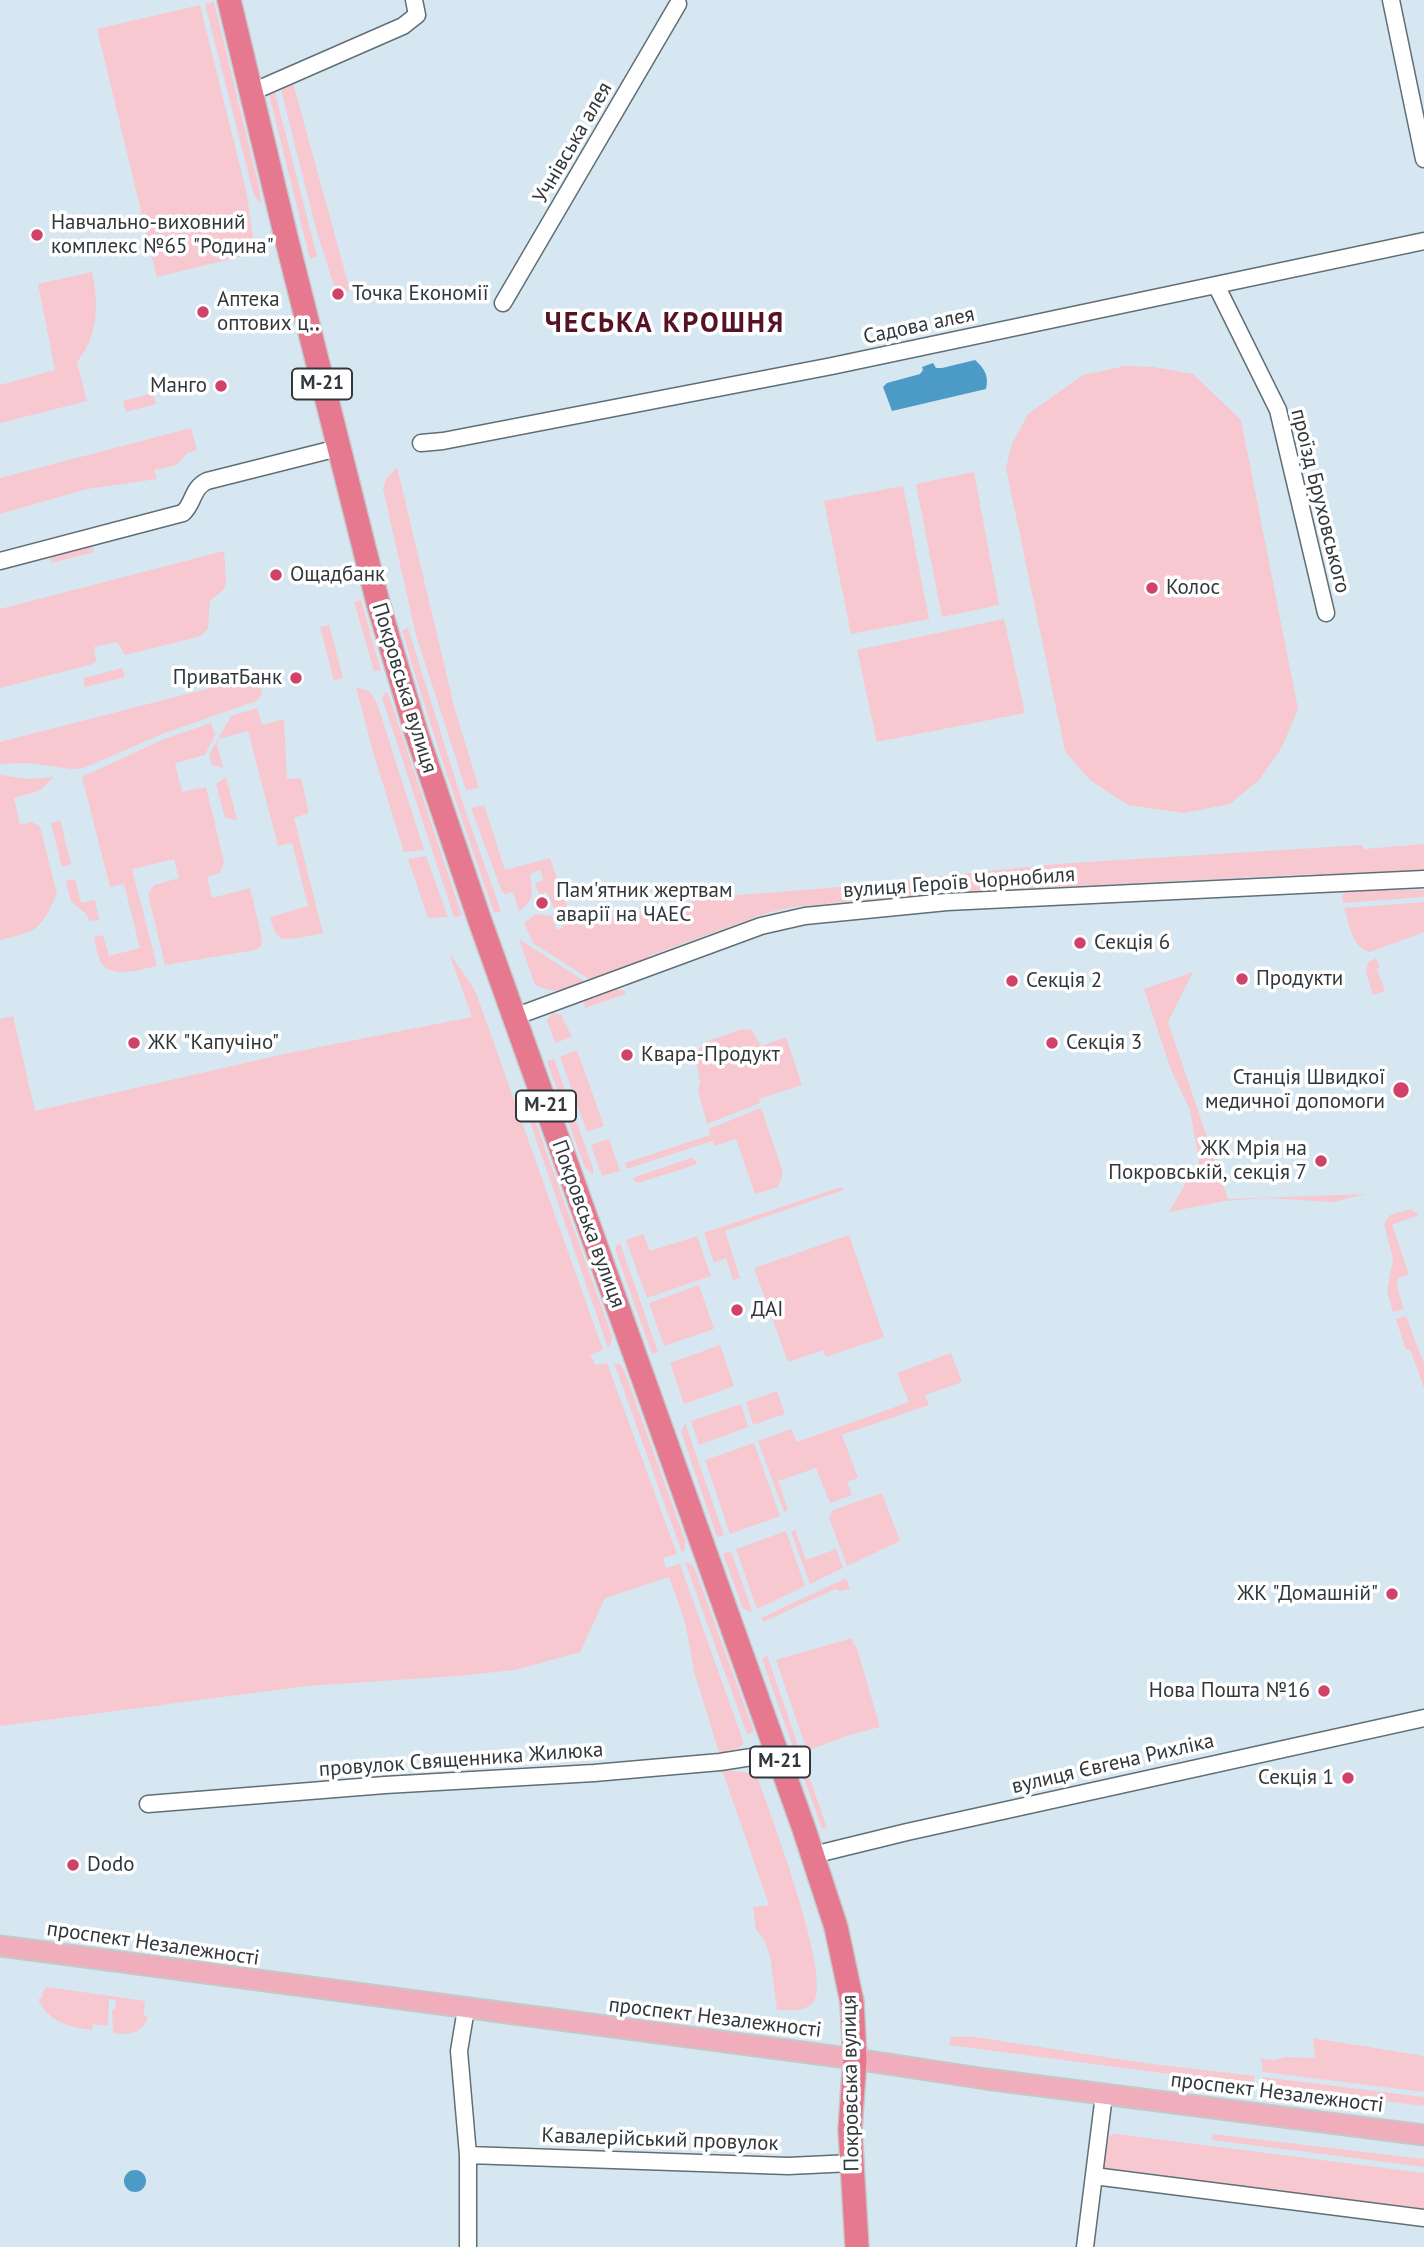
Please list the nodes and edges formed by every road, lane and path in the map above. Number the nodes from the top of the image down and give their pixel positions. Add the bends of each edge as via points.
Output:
1 (229, 0) edge
2 (414, 0) edge
3 (1391, 0) edge
4 (678, 4) dead end
5 (252, 92) junction
6 (1424, 159) edge
7 (1424, 241) edge
8 (1216, 285) junction
9 (503, 303) dead end
10 (421, 443) dead end
11 (338, 448) junction
12 (0, 561) edge
13 (1326, 613) dead end
14 (1424, 879) edge
15 (514, 1017) junction
16 (1424, 1718) edge
17 (776, 1753) junction
18 (148, 1804) dead end
19 (813, 1855) junction
20 (0, 1946) edge
21 (466, 2009) junction
22 (855, 2059) junction
23 (1104, 2095) junction
24 (1424, 2135) edge
25 (468, 2155) junction
26 (852, 2163) junction
27 (1094, 2176) junction
28 (1424, 2218) edge
29 (468, 2247) edge
30 (857, 2247) edge
31 (1085, 2247) edge

1 - 5 highway, Покровська вулиця / М-21
2 - 5 street via 417,16 403,26
3 - 6 street
4 - 9 street, Учнівська алея
5 - 11 highway, Покровська вулиця / М-21
7 - 8 street, Садова алея
8 - 10 street, Садова алея via 832,366
8 - 13 street, проїзд Бруховського via 1278,410
11 - 12 street via 207,481 197,488 183,513
11 - 15 highway, Покровська вулиця / М-21 via 416,732
14 - 15 street, вулиця Героїв Чорнобиля via 947,902 805,916 761,926
15 - 17 highway, Покровська вулиця / М-21
16 - 19 street, вулиця Євгена Рихліка
17 - 18 street, провулок Священника Жилюка via 594,1773
17 - 19 highway, Покровська вулиця / М-21
19 - 22 highway, Покровська вулиця / М-21 via 848,1974
20 - 21 main road, проспект Незалежності
21 - 22 main road, проспект Незалежності
21 - 25 street via 459,2052
22 - 23 main road, проспект Незалежності
22 - 26 highway, Покровська вулиця / М-21
23 - 24 main road, проспект Незалежності
23 - 27 street
25 - 26 street, Кавалерійський провулок via 788,2166
25 - 29 street
26 - 30 highway, Покровська вулиця / М-21
27 - 28 street
27 - 31 street

